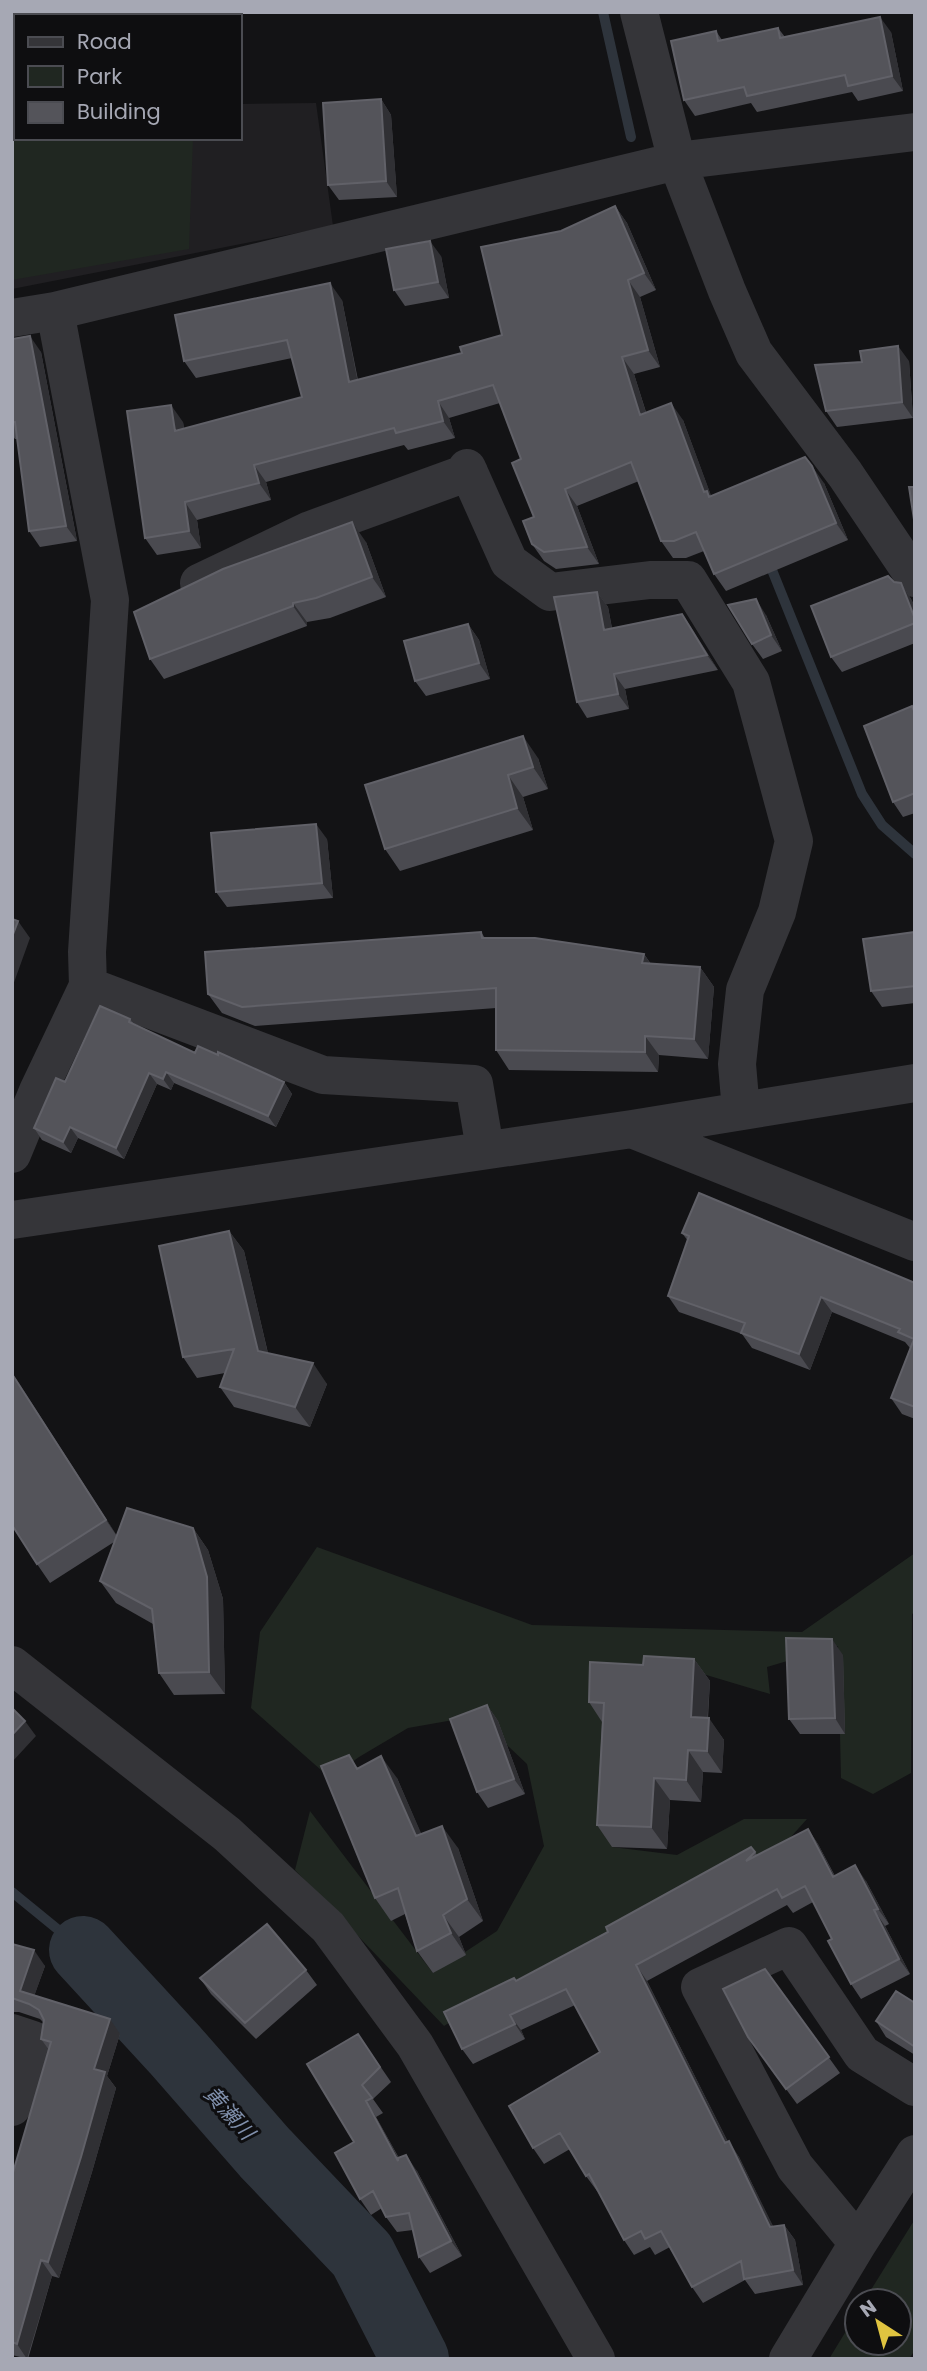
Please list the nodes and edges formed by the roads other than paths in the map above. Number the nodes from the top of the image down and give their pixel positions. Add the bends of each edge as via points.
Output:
1 (639, 12) edge
2 (915, 132) edge
3 (677, 160) junction
4 (55, 311) junction
5 (12, 318) edge
6 (915, 578) edge
7 (109, 626) junction
8 (88, 986) junction
9 (915, 1083) edge
10 (741, 1111) junction
11 (632, 1129) junction
12 (485, 1149) junction
13 (12, 1154) edge
14 (12, 1220) edge
15 (915, 1242) edge
16 (12, 1665) edge
17 (12, 2034) edge
18 (915, 2087) edge
19 (12, 2107) edge
20 (915, 2154) edge
21 (858, 2243) junction
22 (596, 2359) edge
23 (788, 2359) edge

1 - 3 street
2 - 3 street
3 - 4 street
3 - 6 street via 754,353 845,474
4 - 5 street
4 - 7 street via 110,600
7 - 8 street
7 - 10 street via 310,530 468,470 509,562 550,592 688,580 751,682 794,841 777,912 745,990 737,1064
8 - 12 street via 323,1075 474,1084
8 - 13 street
9 - 10 street
10 - 11 street
11 - 12 street
11 - 15 street
12 - 14 street
16 - 22 street via 228,1834 328,1927 415,2045
17 - 19 street via 33,2040
18 - 21 street via 862,2054 789,1946 701,1987 795,2167
20 - 21 street
21 - 23 street

